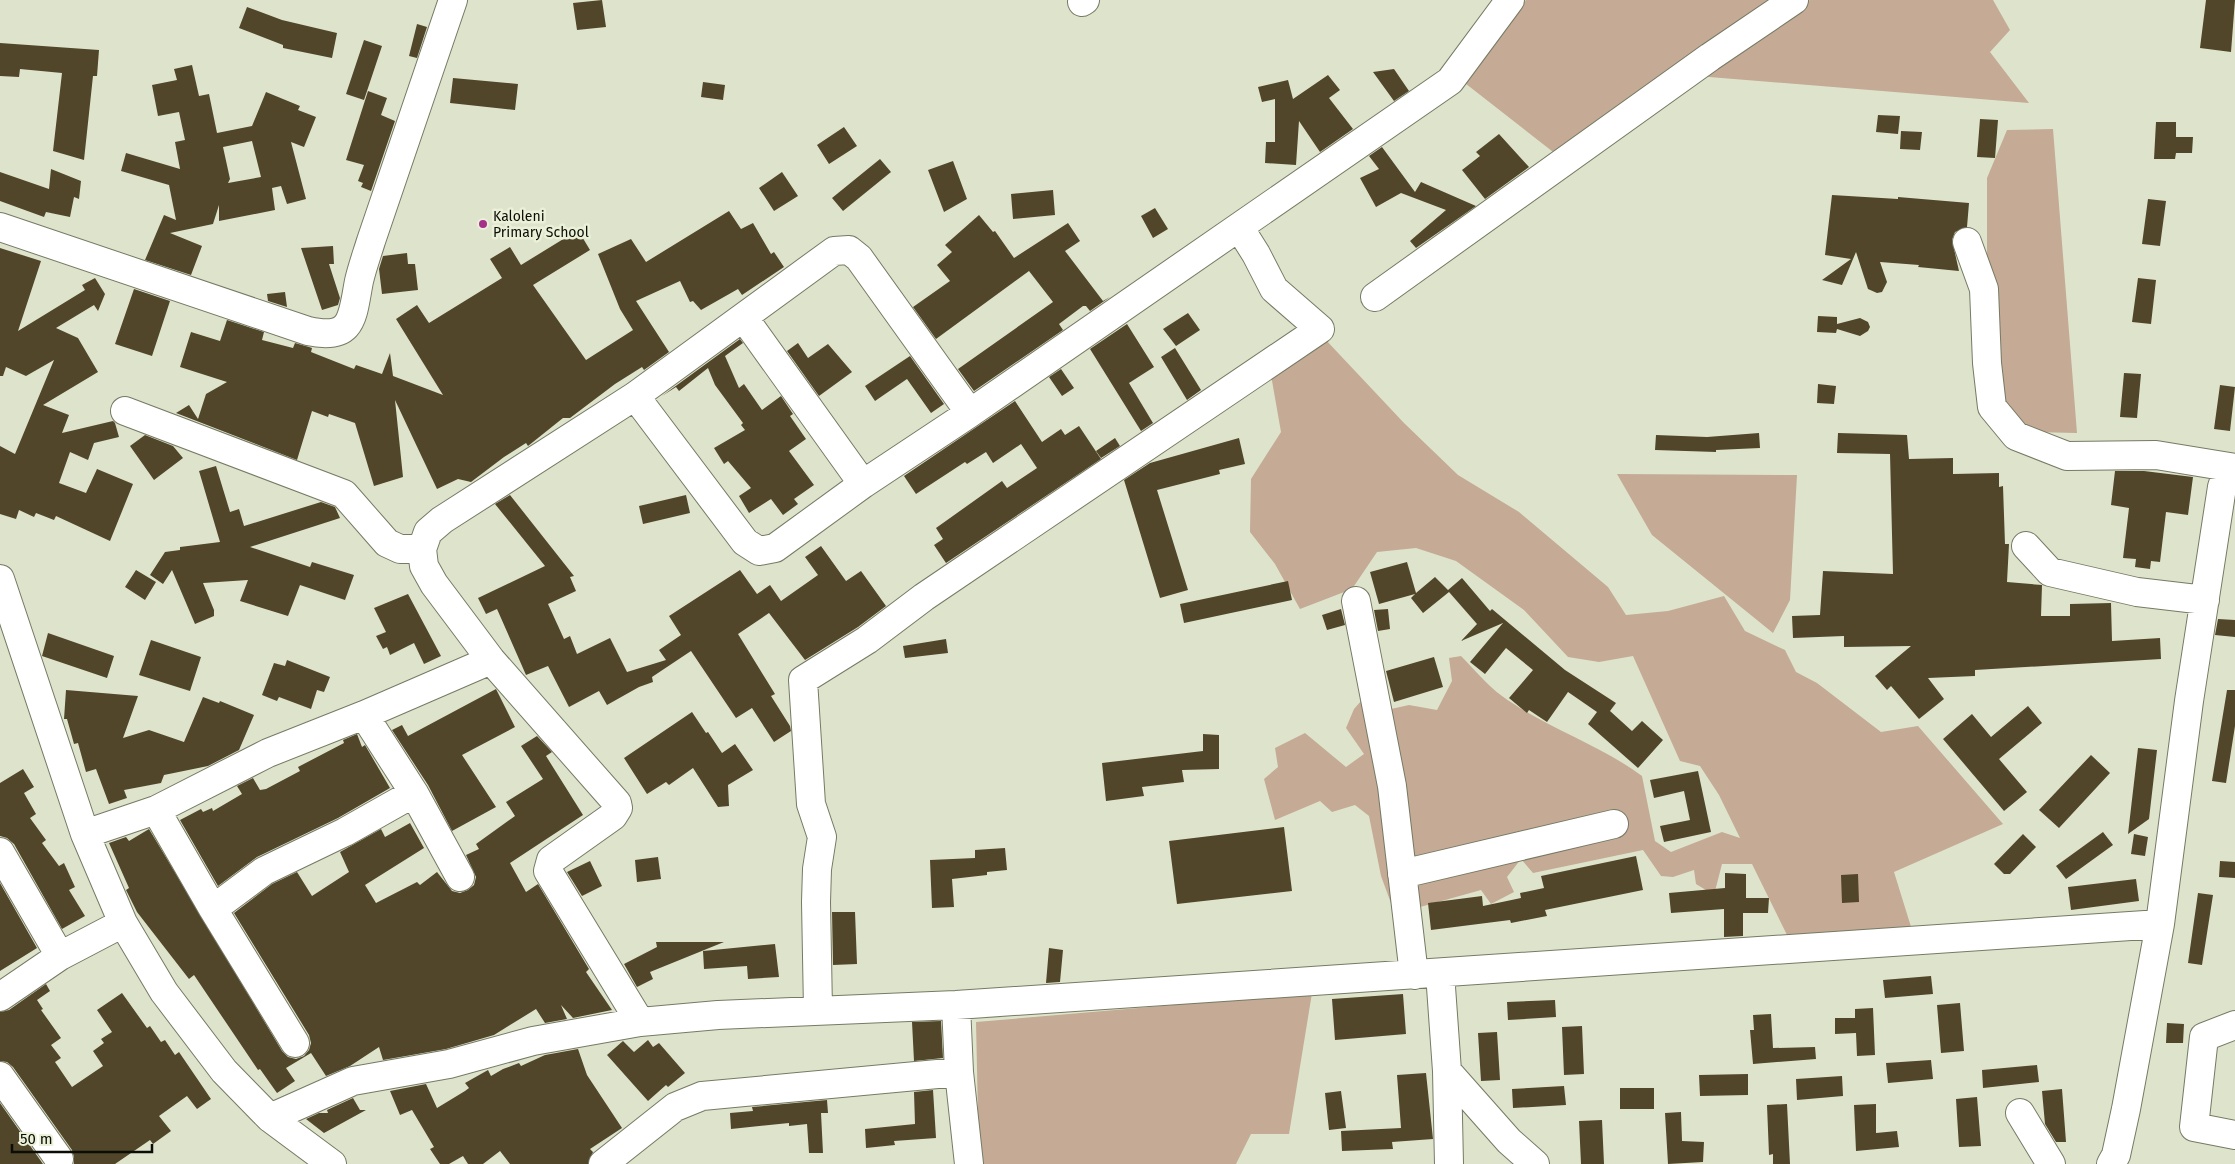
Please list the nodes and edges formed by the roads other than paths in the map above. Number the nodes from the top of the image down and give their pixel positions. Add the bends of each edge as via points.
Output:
1 (453, 0) edge
2 (1510, 0) edge
3 (1794, 0) edge
4 (0, 227) edge
5 (1239, 227) junction
6 (1967, 242) dead end
7 (1375, 296) dead end
8 (744, 318) junction
9 (635, 396) junction
10 (125, 411) dead end
11 (970, 413) junction
12 (2235, 469) edge
13 (863, 484) junction
14 (2026, 546) dead end
15 (422, 549) junction
16 (0, 579) edge
17 (1356, 600) dead end
18 (2205, 600) junction
19 (491, 660) junction
20 (364, 715) junction
21 (414, 793) junction
22 (156, 810) junction
23 (1614, 824) dead end
24 (85, 834) junction
25 (0, 852) edge
26 (1402, 874) junction
27 (460, 877) dead end
28 (213, 909) junction
29 (123, 923) junction
30 (2160, 924) junction
31 (60, 956) junction
32 (1427, 974) junction
33 (0, 998) edge
34 (956, 1005) junction
35 (818, 1010) junction
36 (640, 1022) junction
37 (2235, 1025) edge
38 (295, 1043) dead end
39 (1447, 1071) junction
40 (959, 1072) junction
41 (0, 1076) edge
42 (2020, 1113) dead end
43 (270, 1118) junction
44 (2235, 1135) edge
45 (59, 1159) dead end
46 (332, 1164) edge
47 (602, 1164) edge
48 (968, 1164) edge
49 (1449, 1164) edge
50 (1535, 1164) edge
51 (2051, 1164) edge
52 (2111, 1164) edge

1 - 4 street via 371,240 359,281 355,311 348,326 337,334 308,331
2 - 5 street via 1450,81
3 - 7 street via 1710,56
5 - 11 street
5 - 35 street via 1274,289 1320,329 924,597 867,640 803,680 811,804 822,837 816,902
6 - 12 street via 1984,289 1992,407 2016,436 2066,456 2156,455
8 - 9 street
8 - 11 street via 834,252 849,250 859,258
8 - 13 street
9 - 13 street via 745,542 760,551 775,548
9 - 15 street via 442,520 428,532
10 - 15 street via 344,494 387,543 400,549
11 - 13 street
12 - 18 street via 2225,478 2222,487
14 - 18 street via 2050,572 2137,592
15 - 19 street via 424,566 434,584
16 - 24 street
17 - 26 street via 1392,786
18 - 30 street
19 - 20 street
19 - 36 street via 617,803 613,816 551,860 548,871
20 - 21 street
20 - 22 street via 268,753
21 - 27 street
21 - 28 street via 345,832 264,871
22 - 24 street
22 - 28 street
23 - 26 street
24 - 29 street
25 - 31 street
26 - 32 street
28 - 38 street
29 - 31 street
29 - 43 street via 170,1000 224,1071
30 - 32 street
30 - 52 street via 2126,1109
31 - 33 street
32 - 34 street
32 - 39 street
34 - 35 street
34 - 40 street
35 - 36 street
36 - 43 street via 533,1041 449,1064 353,1081
37 - 44 street via 2204,1037 2194,1127
39 - 49 street
39 - 50 street via 1509,1141
40 - 47 street via 702,1096 675,1107
40 - 48 street
41 - 45 street
42 - 51 street
43 - 46 street

